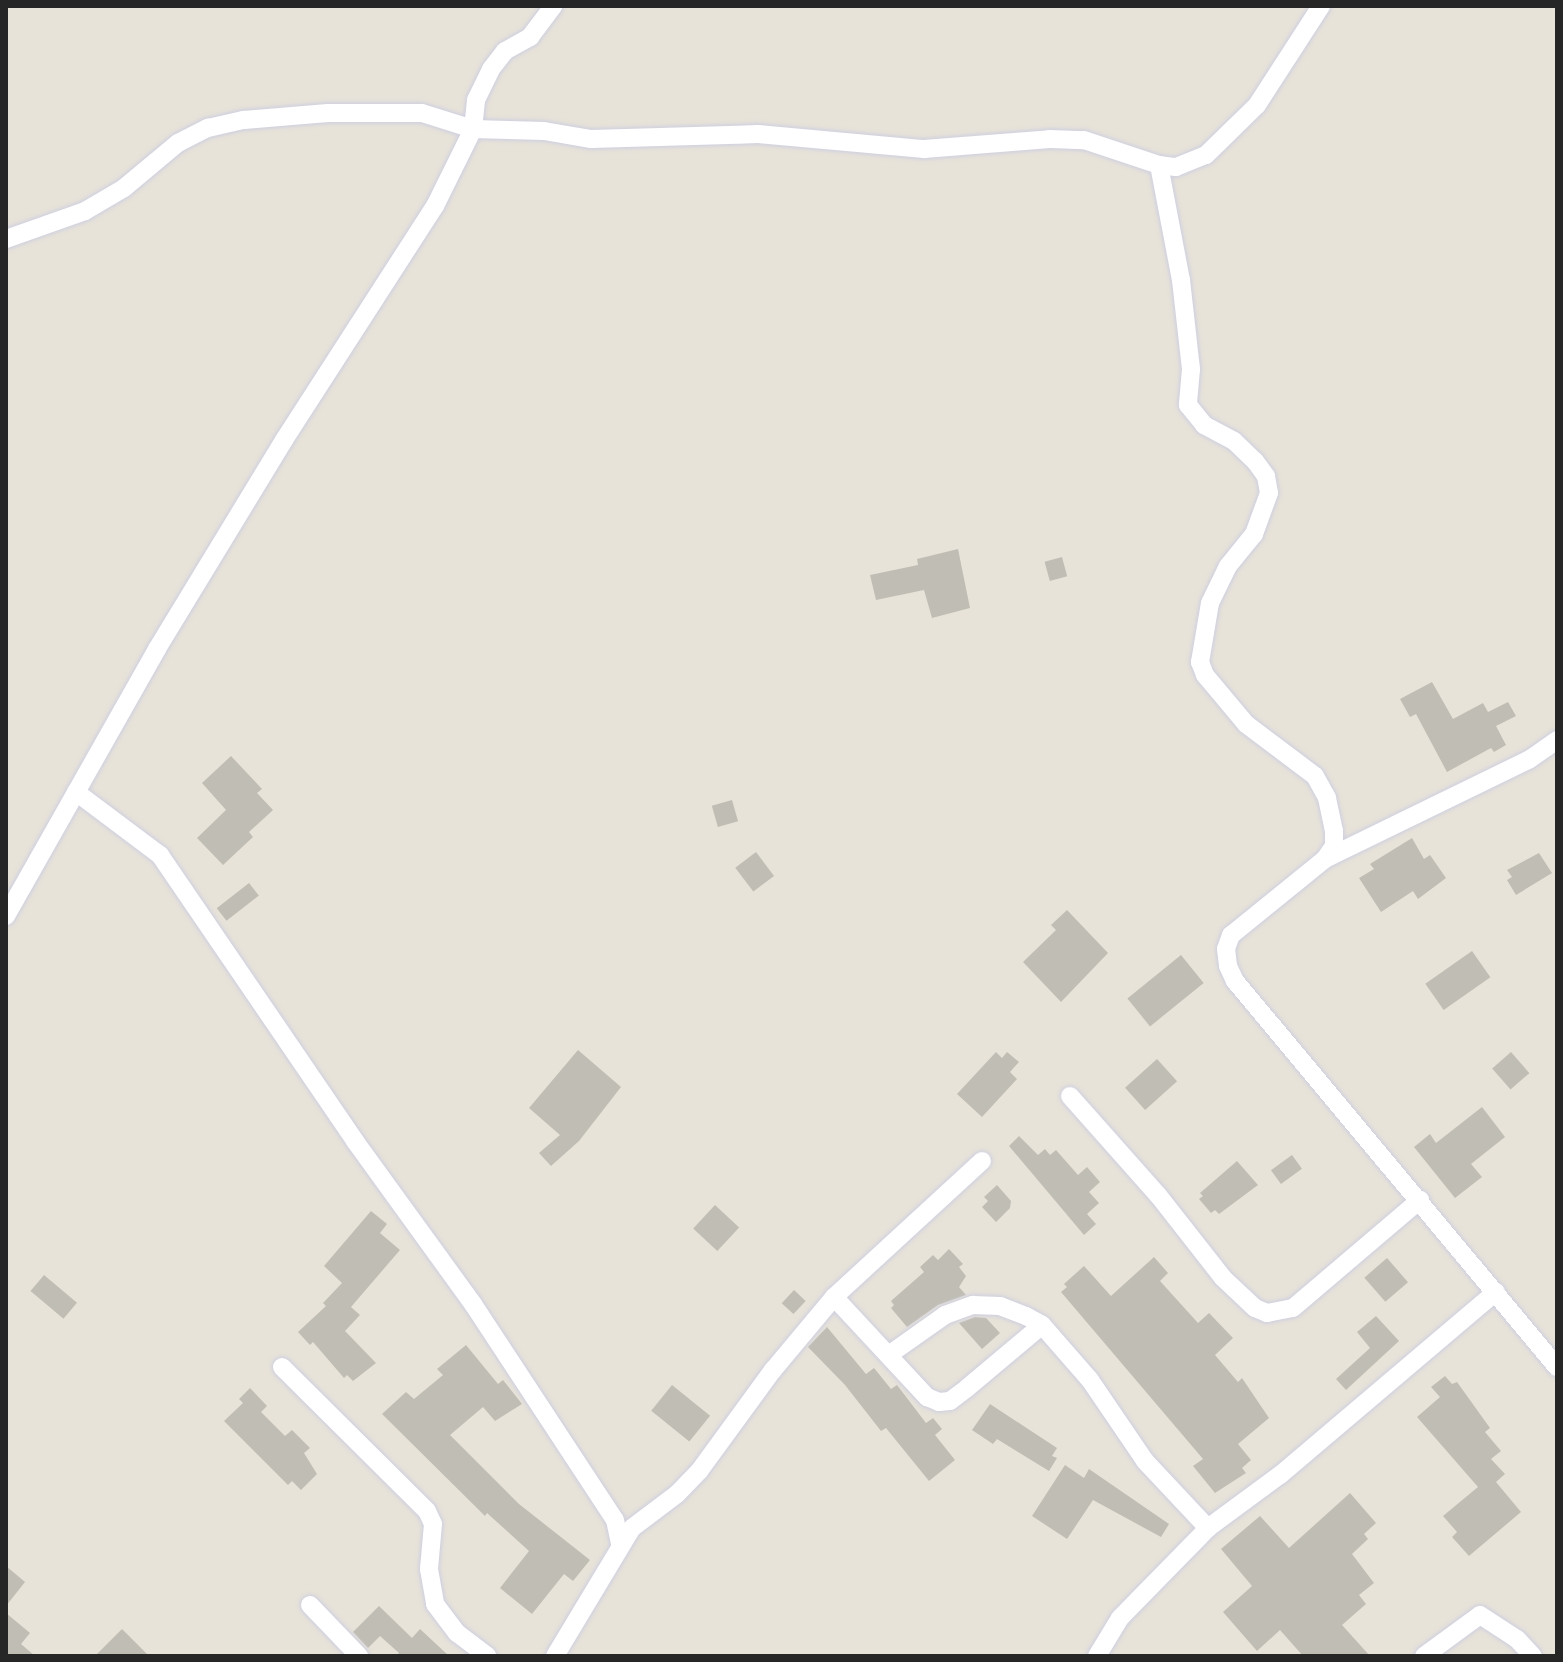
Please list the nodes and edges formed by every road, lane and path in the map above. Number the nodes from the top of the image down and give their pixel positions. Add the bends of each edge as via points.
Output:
1 (553, 6) edge
2 (1321, 6) edge
3 (473, 129) junction
4 (1159, 165) junction
5 (6, 239) edge
6 (1557, 740) edge
7 (76, 792) junction
8 (1325, 859) junction
9 (6, 916) edge
10 (1070, 1096) dead end
11 (982, 1161) dead end
12 (1420, 1200) junction
13 (1496, 1292) junction
14 (834, 1297) junction
15 (1042, 1325) junction
16 (890, 1354) junction
17 (282, 1367) dead end
18 (1557, 1367) edge
19 (1208, 1528) junction
20 (620, 1543) junction
21 (310, 1605) dead end
22 (359, 1656) edge
23 (487, 1656) edge
24 (555, 1656) edge
25 (1097, 1656) edge
26 (1424, 1656) edge
27 (1533, 1656) edge

1 - 3 street via 530,37 505,51 491,69 476,100
2 - 4 street via 1257,105 1228,137 1192,163
3 - 4 street via 544,131 591,139 758,134 924,149 1084,140
3 - 5 street via 422,113 328,113 208,128 178,143 124,188 85,211
3 - 7 street via 435,206 284,440
4 - 8 street via 1181,280 1191,369 1188,405 1204,425 1234,441 1255,461 1266,476 1269,493 1254,534 1228,566 1210,603 1200,662 1246,724 1315,776 1327,798 1334,831 1334,846
6 - 8 street via 1530,759
7 - 9 street
7 - 20 street via 160,855 473,1304 615,1520
8 - 12 street via 1231,935 1228,966 1235,981
10 - 12 street via 1223,1278 1267,1313 1293,1308
11 - 14 street
12 - 13 street
13 - 18 street
13 - 19 street via 1280,1475
14 - 16 street
14 - 20 street via 700,1470
15 - 16 street via 1000,1306 973,1305 945,1315
15 - 16 street via 950,1401 927,1397
15 - 19 street via 1090,1380 1145,1461
17 - 23 street via 427,1511 433,1524 429,1569 435,1604 457,1633
19 - 25 street via 1120,1618
20 - 24 street
21 - 22 street
26 - 27 street via 1480,1615

